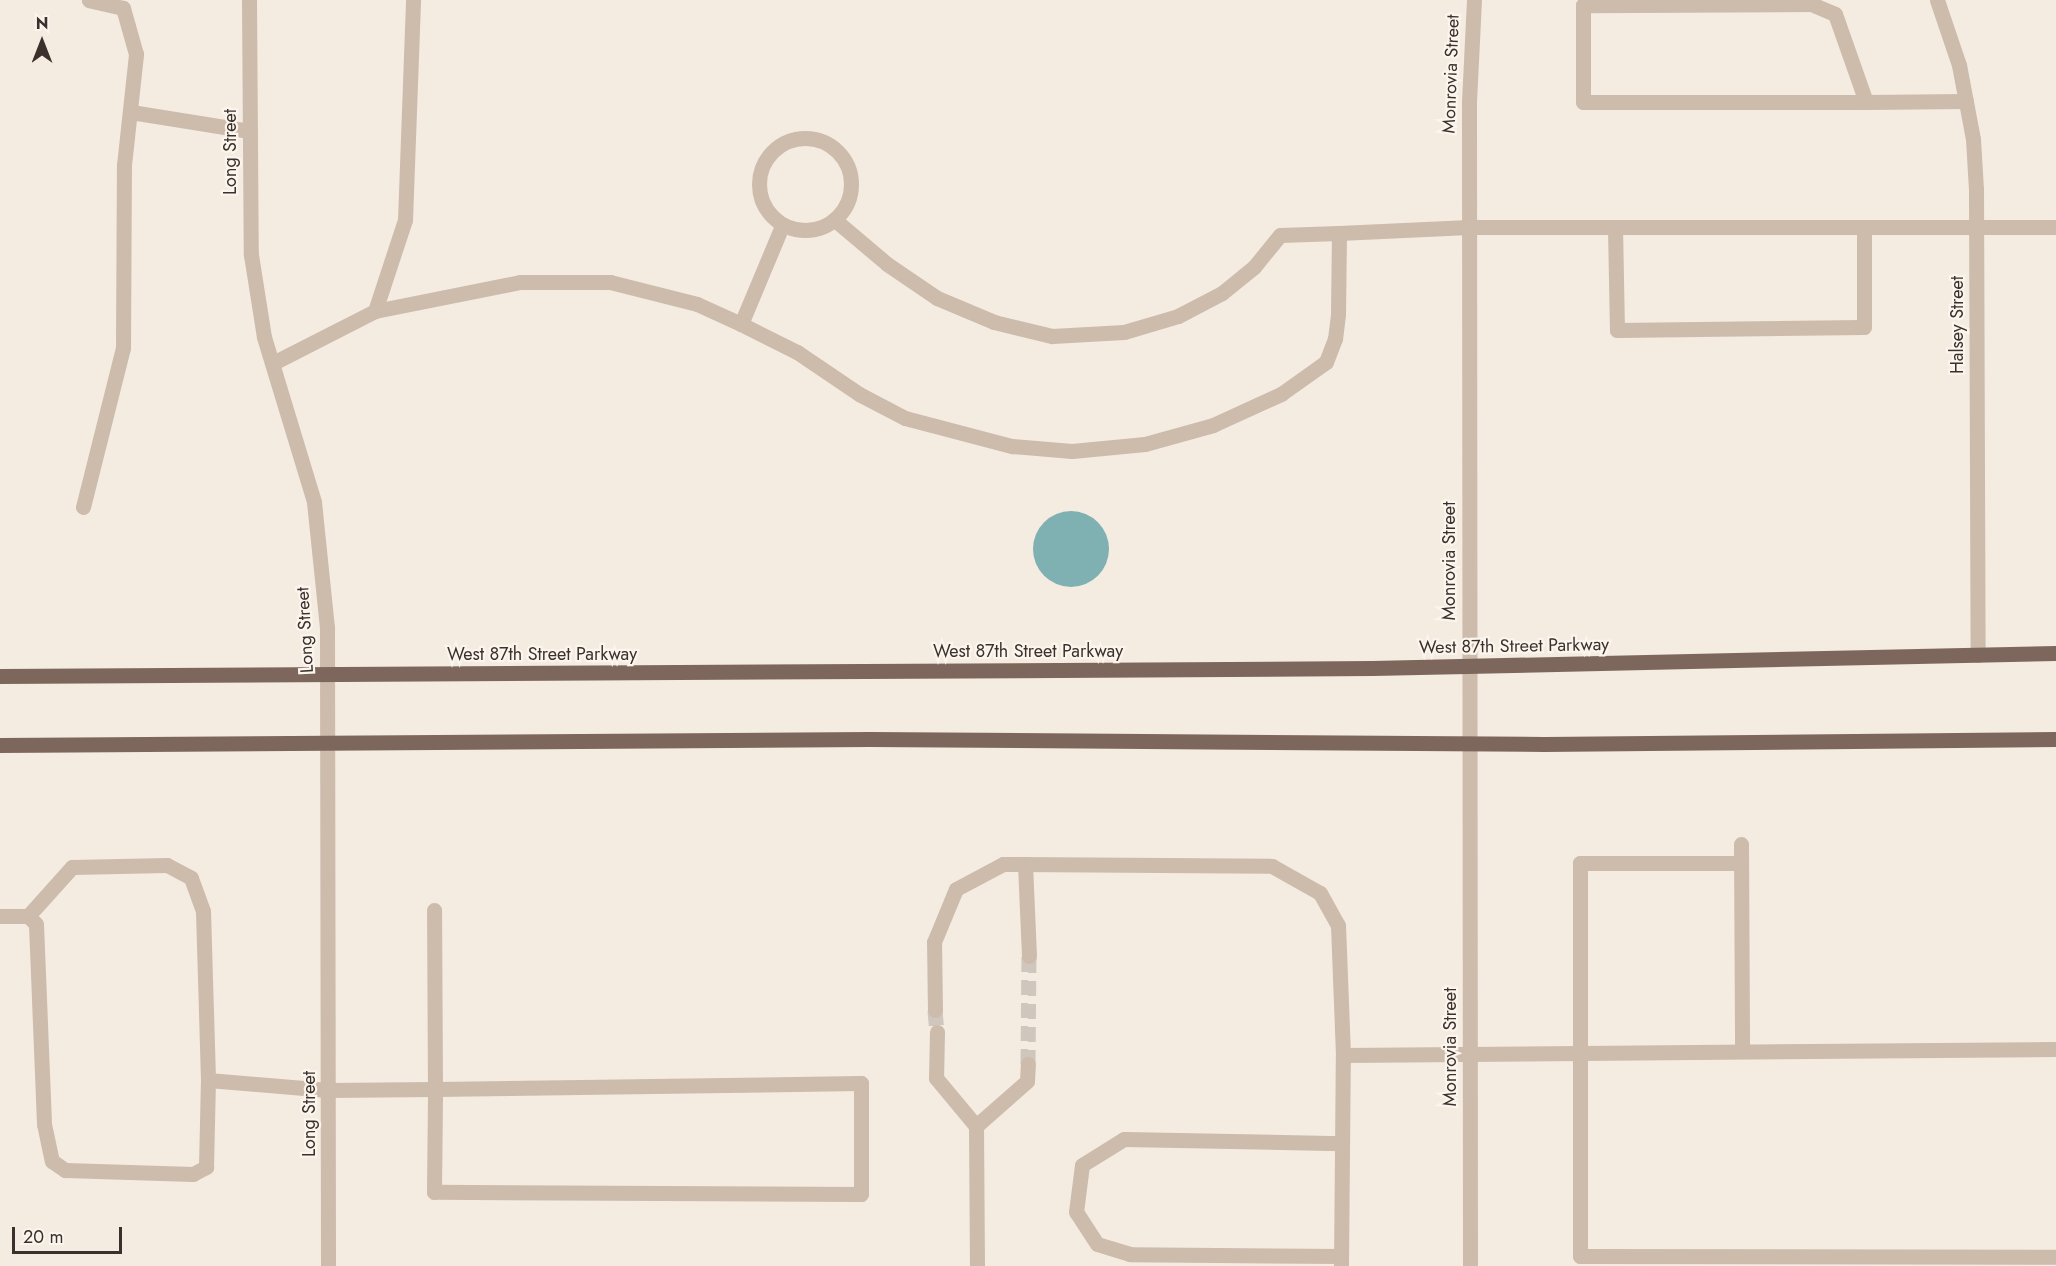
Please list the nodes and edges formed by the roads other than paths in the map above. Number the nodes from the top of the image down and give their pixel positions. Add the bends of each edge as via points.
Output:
1 (89, 0) edge
2 (249, 0) edge
3 (413, 0) edge
4 (1473, 0) edge
5 (1937, 0) edge
6 (1966, 101) junction
7 (1866, 102) junction
8 (130, 112) junction
9 (249, 131) junction
10 (836, 219) junction
11 (782, 226) junction
12 (2056, 226) edge
13 (1469, 227) junction
14 (1615, 227) junction
15 (1864, 227) junction
16 (1976, 227) junction
17 (1339, 233) junction
18 (375, 311) junction
19 (741, 324) junction
20 (274, 362) junction
21 (83, 507) dead end
22 (2056, 653) edge
23 (1978, 655) junction
24 (1468, 666) junction
25 (327, 674) junction
26 (0, 676) edge
27 (2056, 739) edge
28 (327, 741) junction
29 (1468, 741) junction
30 (0, 745) edge
31 (1741, 844) dead end
32 (1740, 862) junction
33 (1025, 864) junction
34 (434, 910) dead end
35 (0, 916) edge
36 (28, 916) junction
37 (1029, 956) tunnel mouth
38 (935, 1010) tunnel mouth
39 (937, 1032) tunnel mouth
40 (2056, 1049) edge
41 (1742, 1051) junction
42 (1580, 1052) junction
43 (1469, 1054) junction
44 (1343, 1055) junction
45 (1028, 1064) tunnel mouth
46 (208, 1080) junction
47 (435, 1089) junction
48 (328, 1090) junction
49 (976, 1126) junction
50 (1342, 1143) junction
51 (2056, 1257) edge
52 (1341, 1261) edge
53 (328, 1266) edge
54 (977, 1266) edge
55 (1470, 1266) edge

1 - 8 street via 123,8 136,54
2 - 9 street, Long Street
3 - 18 street via 405,220
4 - 13 street, Monrovia Street
5 - 6 street, Halsey Street via 1959,65
6 - 7 street
6 - 16 street, Halsey Street via 1973,139
7 - 7 street via 1583,102 1583,5 1812,4 1835,14
8 - 9 street
8 - 21 street via 124,165 123,348
9 - 20 street, Long Street via 251,255 264,337
10 - 11 street via 819,229 801,232
10 - 11 street via 848,196 849,168 842,154 832,146 803,136 782,142 766,158 759,179 762,199
10 - 17 street via 887,264 938,298 994,322 1052,336 1124,332 1178,316 1254,267 1280,235
11 - 19 street
12 - 16 street
13 - 14 street
13 - 17 street
13 - 24 street, Monrovia Street
14 - 15 street
14 - 15 street via 1617,330 1864,327
15 - 16 street
16 - 23 street, Halsey Street
17 - 19 street via 1338,314 1335,339 1326,362 1281,394 1213,425 1145,444 1072,451 1012,446 915,421 859,394 797,352
18 - 19 street via 520,282 564,279 654,290
18 - 20 street
20 - 25 street, Long Street via 314,502 327,628
22 - 23 main road, West 87th Street Parkway
23 - 24 main road, West 87th Street Parkway
24 - 25 main road, West 87th Street Parkway
24 - 29 street, Monrovia Street
25 - 26 main road, West 87th Street Parkway
25 - 28 street, Long Street
27 - 29 main road via 1544,744
28 - 29 main road
28 - 30 main road
28 - 48 street, Long Street
29 - 43 street, Monrovia Street
31 - 32 street
32 - 41 street
32 - 42 street via 1580,862
33 - 37 street
33 - 38 street via 1003,864 956,889 934,942
33 - 44 street via 1272,866 1320,893 1338,925
34 - 47 street
35 - 36 street
36 - 46 street via 72,867 167,865 191,878 203,911
36 - 46 street via 36,924 44,1124 52,1161 65,1170 193,1174 206,1167
39 - 49 street via 936,1078
40 - 41 street
41 - 42 street
42 - 43 street
42 - 51 street via 1580,1256
43 - 44 street
43 - 55 street, Monrovia Street
44 - 50 street
45 - 49 street via 1027,1081
46 - 48 street
47 - 47 street via 861,1083 861,1194 434,1192
47 - 48 street
48 - 53 street, Long Street
49 - 54 street
50 - 52 street
50 - 52 street via 1125,1139 1082,1165 1076,1212 1097,1244 1130,1254

